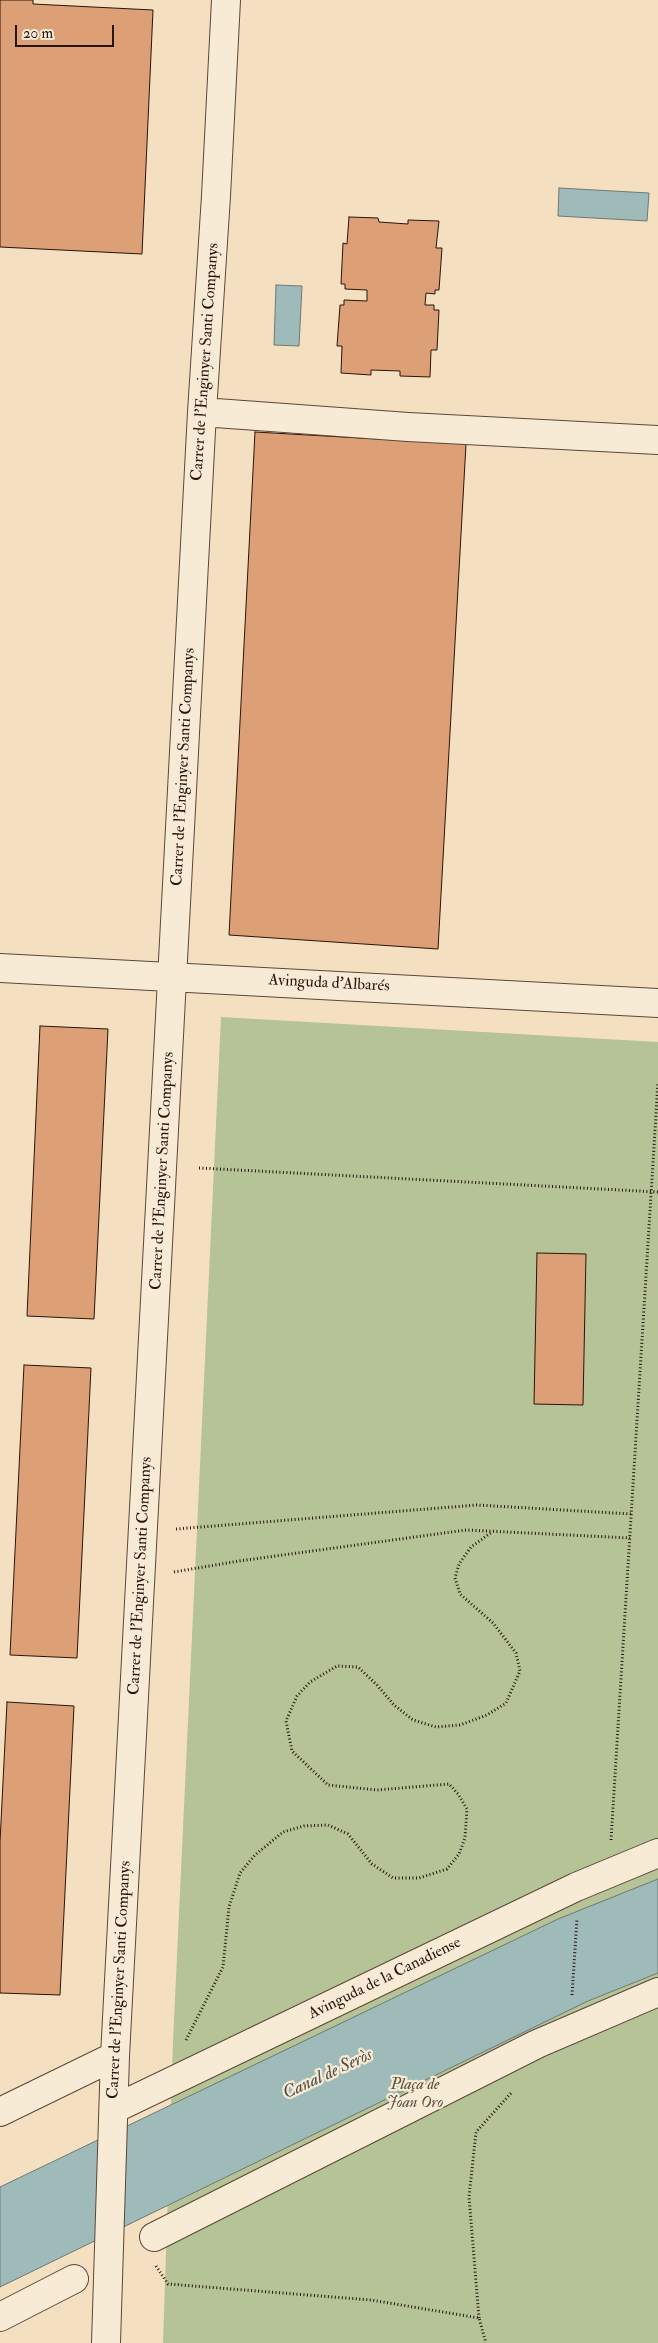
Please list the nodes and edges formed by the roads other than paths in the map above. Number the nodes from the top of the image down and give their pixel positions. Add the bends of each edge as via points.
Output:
1 (226, 0) edge
2 (202, 412) junction
3 (658, 440) edge
4 (0, 968) edge
5 (174, 976) junction
6 (658, 1003) edge
7 (658, 1853) edge
8 (658, 1992) edge
9 (115, 2056) junction
10 (114, 2109) junction
11 (0, 2112) edge
12 (155, 2251) road end
13 (74, 2279) dead end
14 (0, 2317) edge
15 (106, 2343) edge

1 - 2 street, Carrer de l'Enginyer Santi Companys
2 - 3 street
2 - 5 street, Carrer de l'Enginyer Santi Companys
4 - 5 street, Avinguda d'Albarés
5 - 6 street, Avinguda d'Albarés
5 - 9 street, Carrer de l'Enginyer Santi Companys
7 - 10 street, Avinguda de la Canadiense via 567,1891
8 - 12 street via 528,2049
9 - 10 street, Carrer de l'Enginyer Santi Companys
9 - 11 street
10 - 15 street, Carrer de l'Enginyer Santi Companys
13 - 14 street

